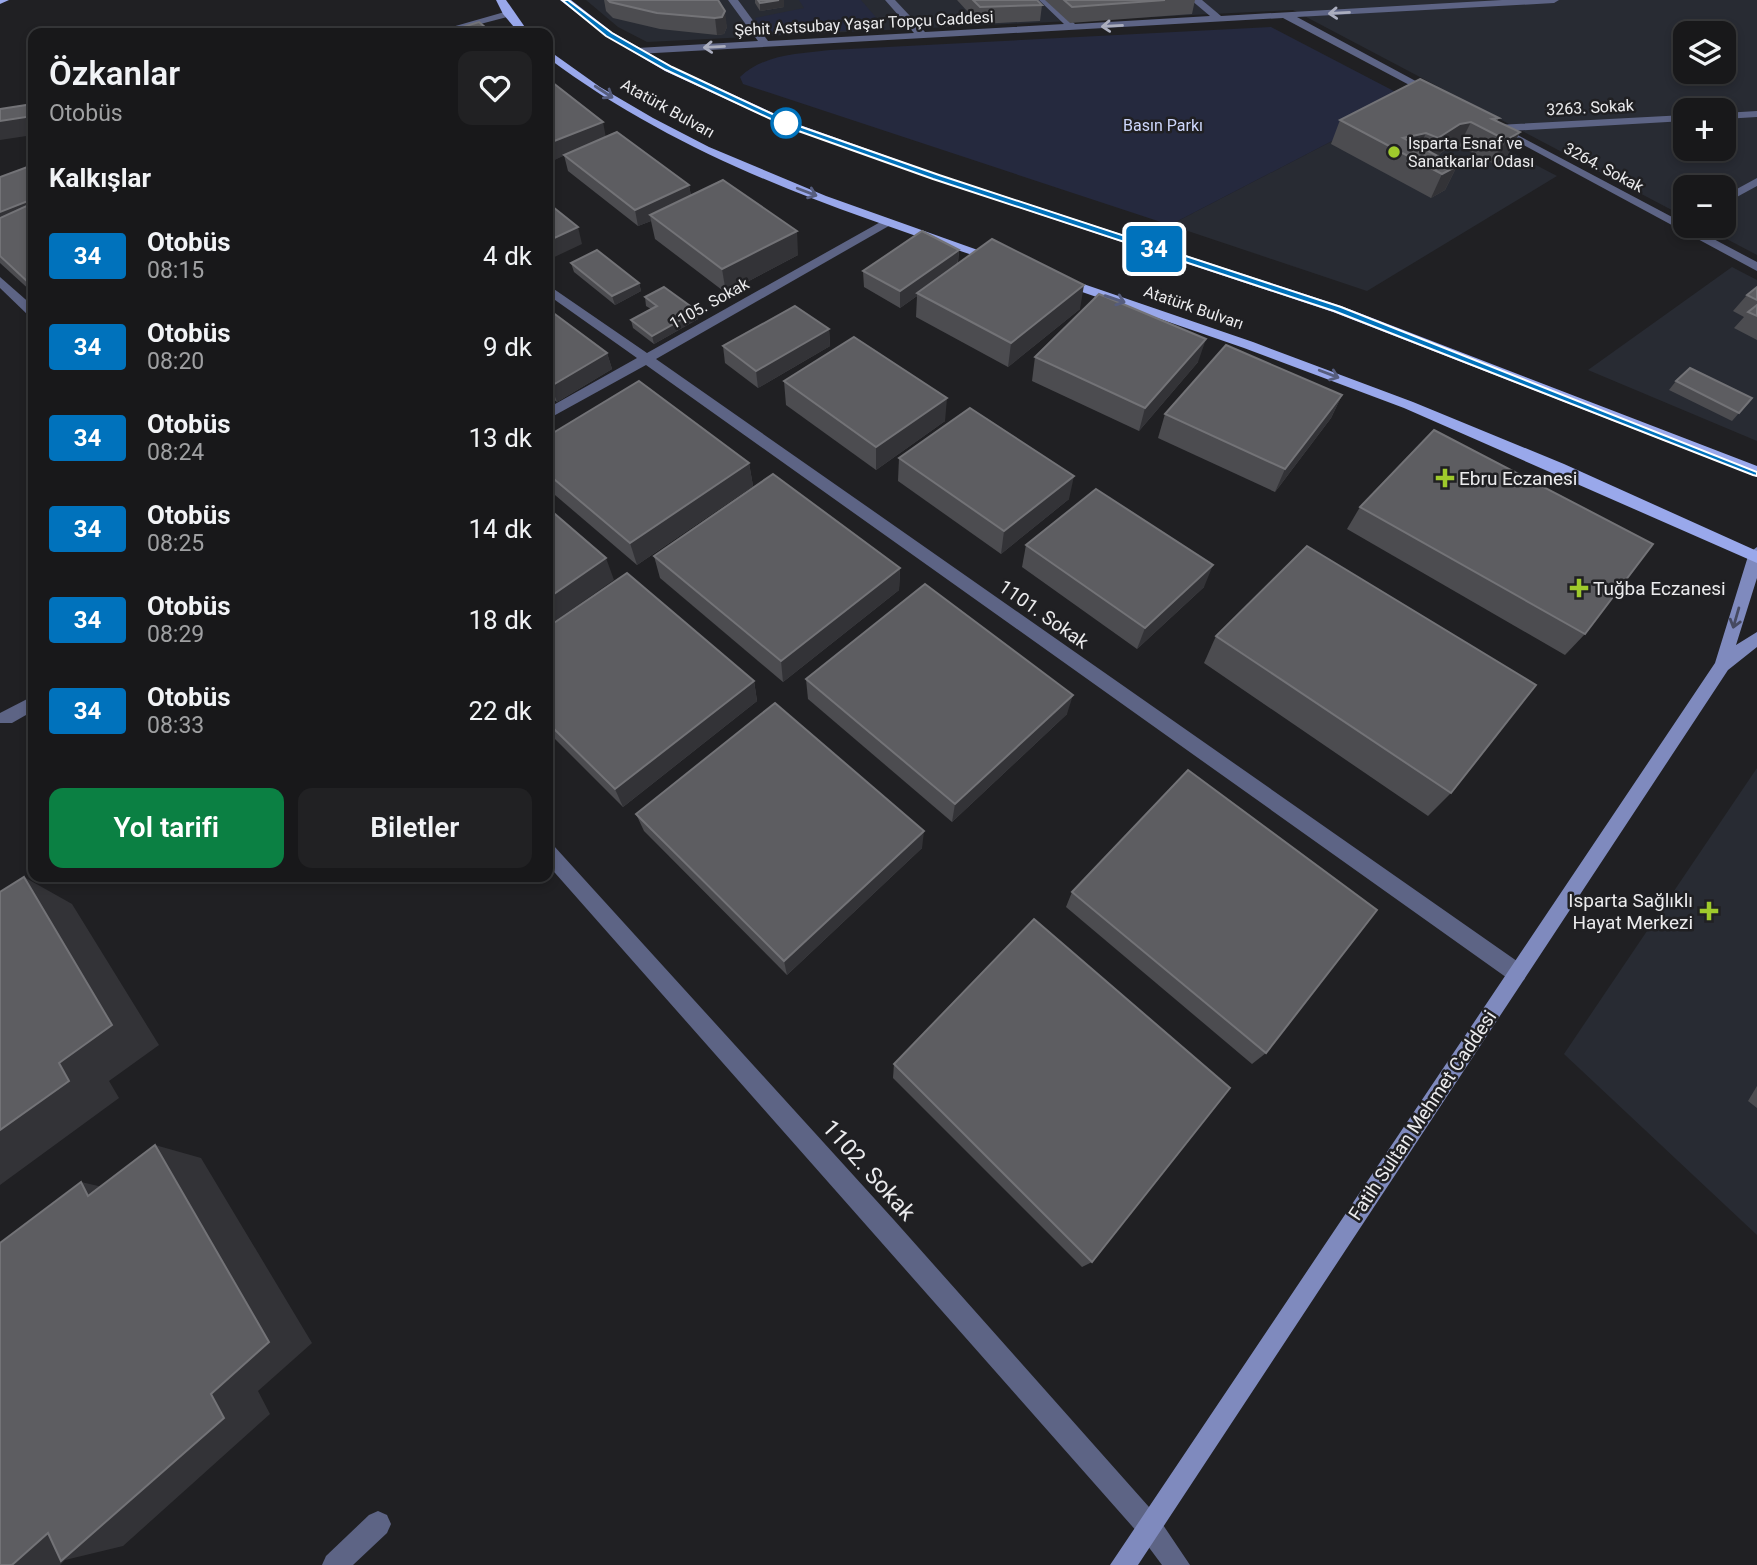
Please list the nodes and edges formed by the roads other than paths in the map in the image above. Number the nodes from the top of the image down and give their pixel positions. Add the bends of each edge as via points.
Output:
1 (493, 0) edge
2 (500, 0) edge
3 (565, 0) edge
4 (733, 0) edge
5 (890, 0) edge
6 (1044, 0) edge
7 (1196, 0) edge
8 (1381, 0) edge
9 (1554, 0) edge
10 (1395, 10) junction
11 (508, 14) junction
12 (1287, 16) junction
13 (1220, 20) junction
14 (455, 28) edge
15 (520, 28) edge
16 (1074, 28) junction
17 (923, 36) junction
18 (765, 44) junction
19 (638, 51) junction
20 (553, 56) edge
21 (1448, 102) edge
22 (1757, 114) edge
23 (1736, 115) edge
24 (1673, 119) edge
25 (1485, 122) edge
26 (1497, 128) junction
27 (1757, 181) edge
28 (1736, 194) edge
29 (1673, 220) edge
30 (888, 223) junction
31 (1706, 238) edge
32 (1004, 261) edge
33 (1757, 267) edge
34 (1056, 279) edge
35 (0, 281) edge
36 (553, 293) edge
37 (28, 308) edge
38 (645, 359) junction
39 (553, 411) edge
40 (1757, 472) edge
41 (1756, 556) edge
42 (1757, 638) edge
43 (1723, 665) junction
44 (28, 705) edge
45 (3, 716) edge
46 (553, 858) edge
47 (1517, 973) junction
48 (378, 1524) dead end
49 (1148, 1525) junction
50 (335, 1565) edge
51 (1123, 1565) edge
52 (1177, 1565) edge

1 - 11 main road
2 - 11 main road
3 - 19 main road, Atatürk Bulvarı
4 - 18 street
5 - 17 street
6 - 16 street
7 - 13 street
8 - 10 street
9 - 10 street, Şehit Astsubay Yaşar Topçu Caddesi
10 -> 12 street, Şehit Astsubay Yaşar Topçu Caddesi
11 - 14 street
11 - 15 main road
12 - 13 street, Şehit Astsubay Yaşar Topçu Caddesi
12 - 21 street
13 -> 16 street, Şehit Astsubay Yaşar Topçu Caddesi
16 - 17 street, Şehit Astsubay Yaşar Topçu Caddesi
17 - 18 street, Şehit Astsubay Yaşar Topçu Caddesi
18 -> 19 street, Şehit Astsubay Yaşar Topçu Caddesi
19 - 40 main road, Atatürk Bulvarı via 793,126 1337,309
20 -> 30 main road, Atatürk Bulvarı via 654,124 715,154
22 - 23 street
24 - 26 street, 3263. Sokak
25 - 26 street, 3264. Sokak
26 - 29 street, 3264. Sokak
27 - 28 street
30 - 32 main road, Atatürk Bulvarı
30 - 38 street, 1105. Sokak
31 - 33 street, 3264. Sokak
34 -> 41 main road, Atatürk Bulvarı via 1361,386
35 - 37 street
36 - 38 street, 1101. Sokak
38 - 39 street, 1105. Sokak
38 - 47 street, 1101. Sokak
41 -> 43 street
42 - 43 street
43 - 47 street, Fatih Sultan Mehmet Caddesi
44 - 45 street
46 - 49 street, 1102. Sokak
47 - 49 street, Fatih Sultan Mehmet Caddesi
48 - 50 street
49 - 51 street, Fatih Sultan Mehmet Caddesi
49 - 52 street, 1102. Sokak

